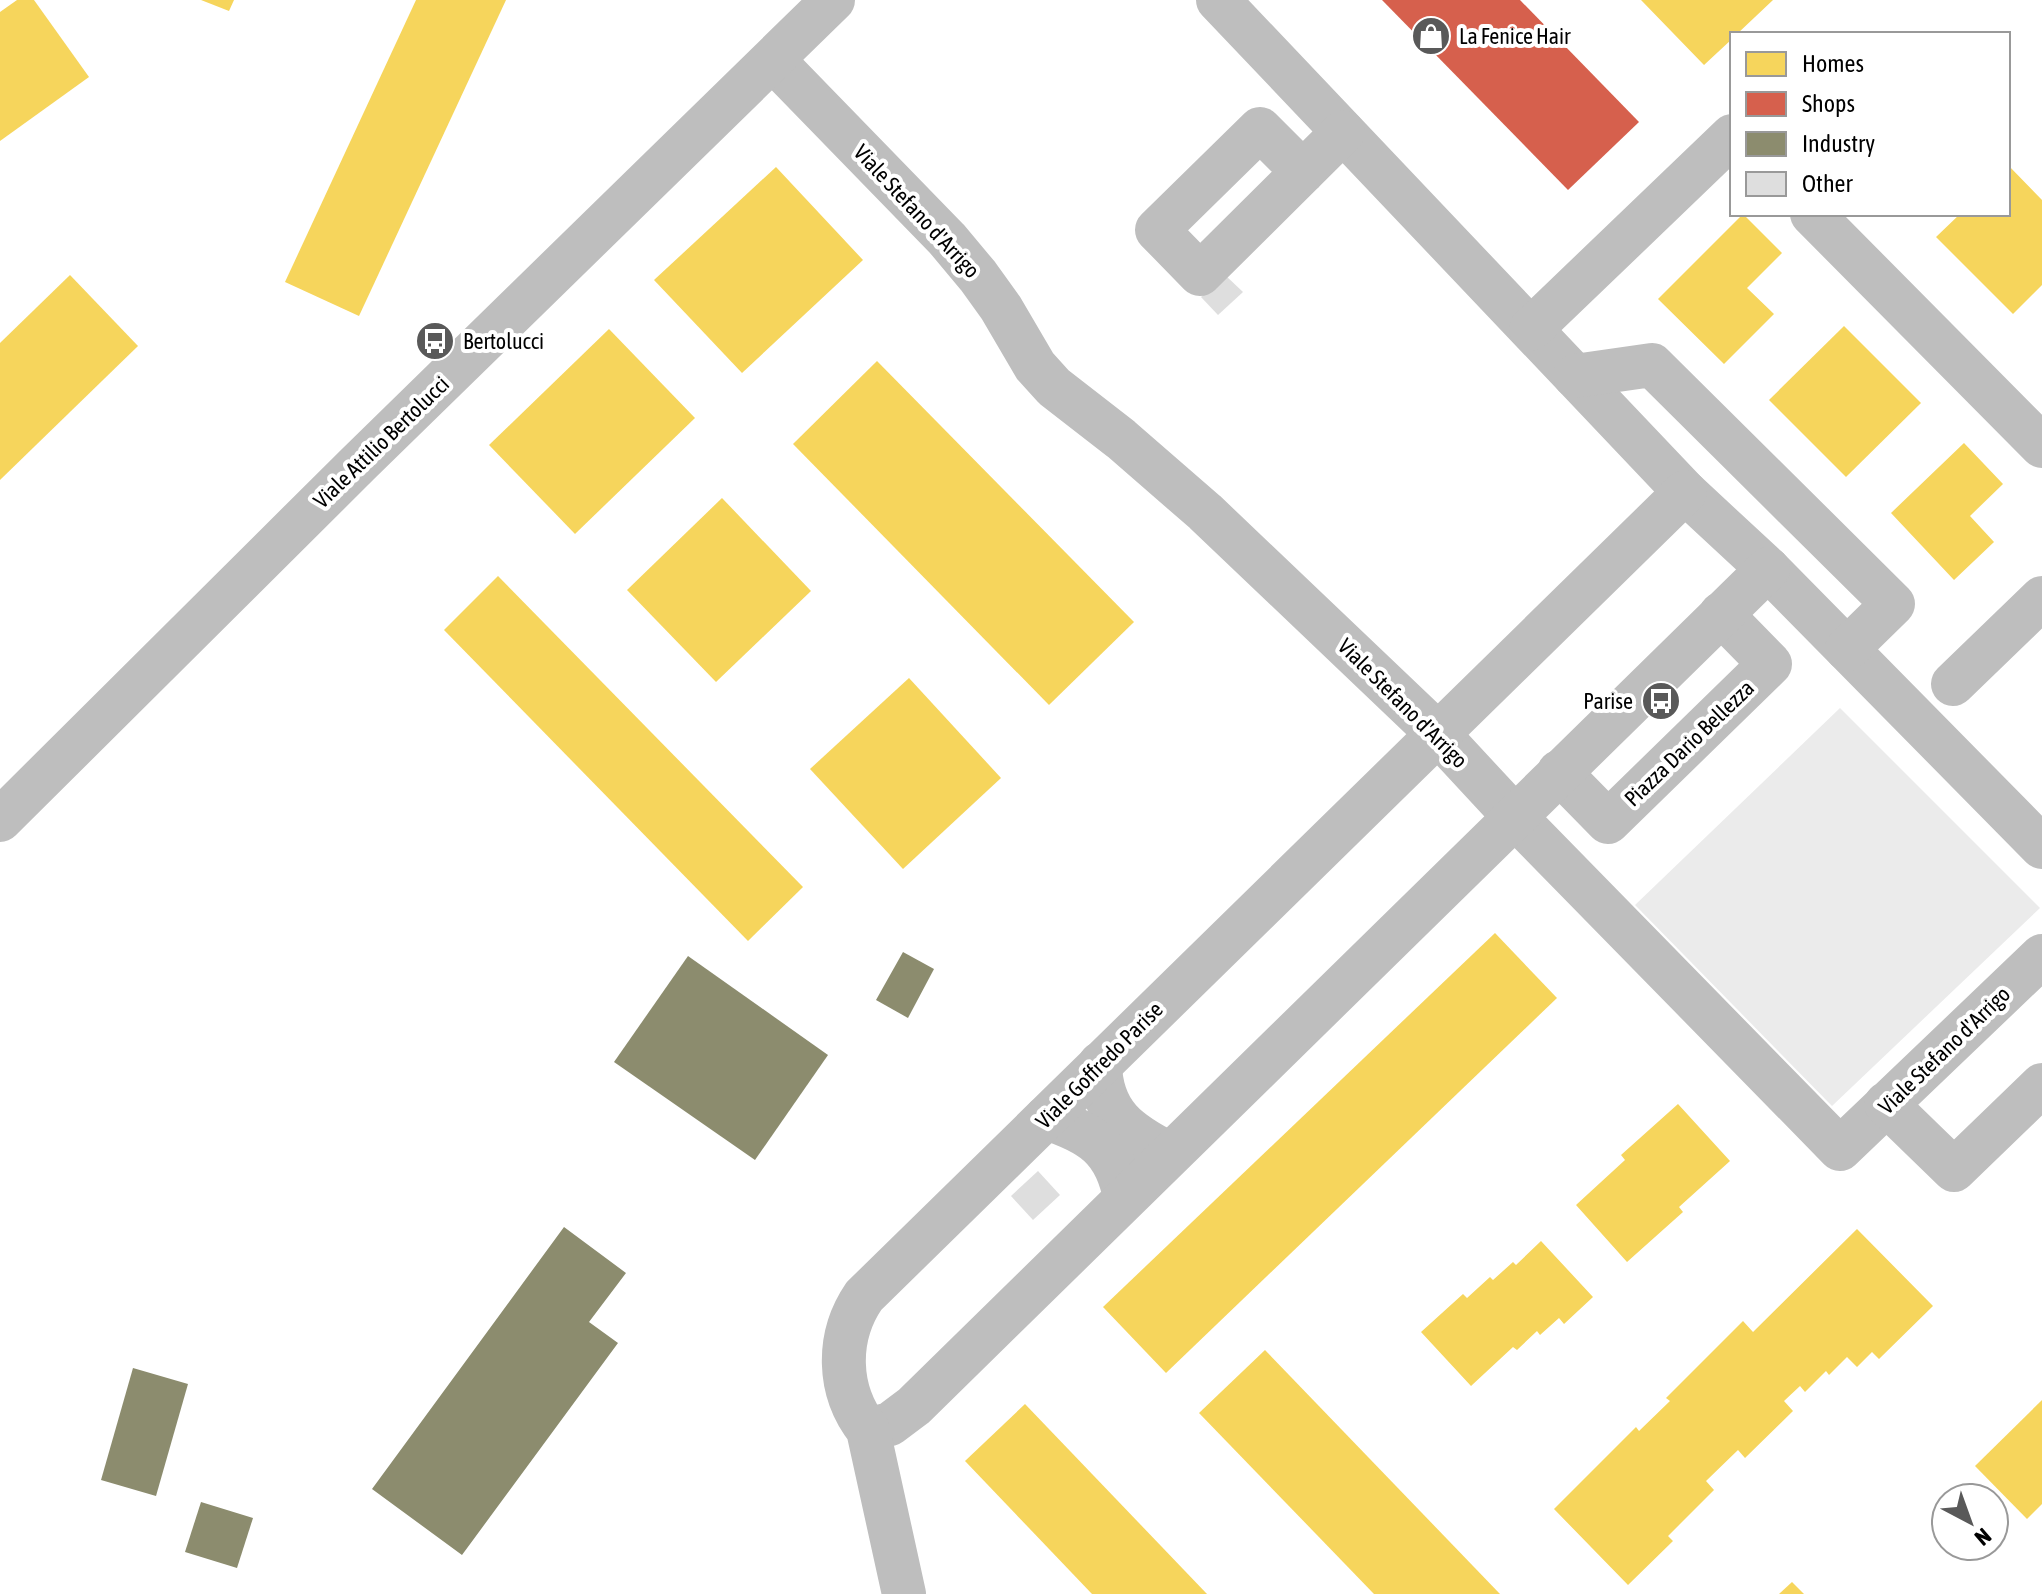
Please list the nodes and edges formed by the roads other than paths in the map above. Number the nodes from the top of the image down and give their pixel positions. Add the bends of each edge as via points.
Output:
1 (833, 0) edge
2 (1218, 0) edge
3 (773, 60) junction
4 (1343, 132) junction
5 (1730, 138) edge
6 (1303, 172) dead end
7 (1814, 216) edge
8 (1531, 329) junction
9 (1575, 376) junction
10 (2042, 446) edge
11 (1685, 492) junction
12 (1768, 569) junction
13 (2042, 598) edge
14 (1721, 614) junction
15 (1847, 649) junction
16 (1953, 684) dead end
17 (1437, 733) junction
18 (1559, 772) junction
19 (1514, 816) junction
20 (0, 820) edge
21 (2042, 847) edge
22 (2042, 956) edge
23 (1100, 1064) junction
24 (2042, 1085) edge
25 (1886, 1104) junction
26 (1046, 1118) junction
27 (1170, 1154) junction
28 (1125, 1198) junction
29 (868, 1430) junction
30 (904, 1594) edge

1 - 3 street, Viale Attilio Bertolucci
2 - 4 street
3 - 17 street, Viale Stefano d'Arrigo via 947,239 1054,387 1205,512
3 - 20 street, Viale Attilio Bertolucci
4 - 6 street
4 - 8 street
5 - 8 street
7 - 10 street
8 - 9 street
9 - 11 street
9 - 15 street via 1652,365 1893,604
11 - 12 street
11 - 17 street
12 - 14 street
12 - 15 street
13 - 16 street
14 - 18 street
14 - 18 street, Piazza Dario Bellezza via 1770,664 1608,822
15 - 21 street
17 - 19 street, Viale Stefano d'Arrigo
17 - 23 street, Viale Goffredo Parise
18 - 19 street
19 - 25 street, Viale Stefano d'Arrigo via 1840,1149
19 - 27 street
22 - 25 street, Viale Stefano d'Arrigo
23 - 26 street, Viale Goffredo Parise
23 - 27 street via 1106,1100 1118,1119
24 - 25 street via 1954,1170
26 - 28 street via 1105,1149
26 - 29 street, Viale Goffredo Parise via 856,1307 843,1364 854,1407
27 - 28 street
28 - 29 street via 914,1406 890,1424
29 - 30 street, Viale Goffredo Parise

